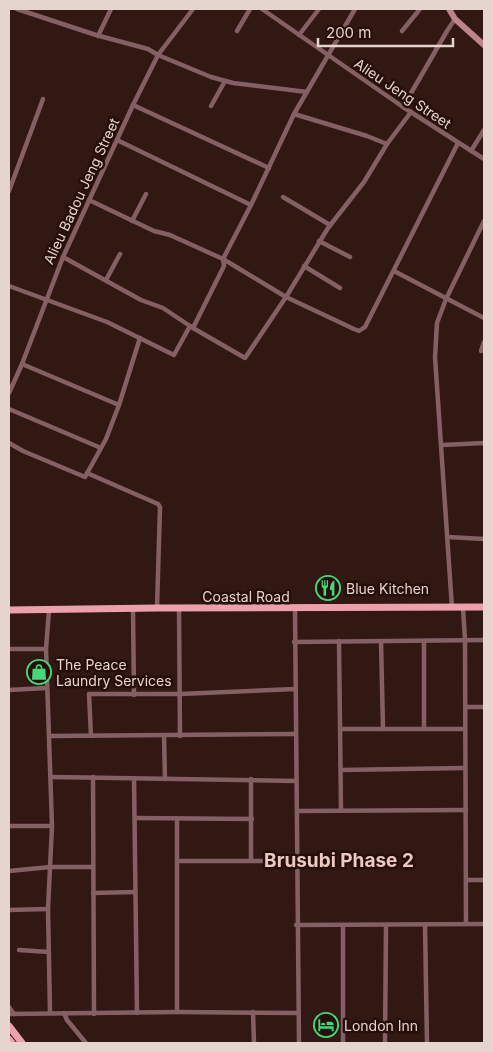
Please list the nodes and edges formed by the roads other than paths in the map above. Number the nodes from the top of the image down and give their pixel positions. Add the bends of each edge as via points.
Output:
1 (17, 9) edge
2 (111, 9) edge
3 (193, 9) edge
4 (250, 9) edge
5 (262, 9) edge
6 (319, 9) edge
7 (355, 9) edge
8 (420, 9) edge
9 (449, 9) edge
10 (30, 11) edge
11 (455, 20) junction
12 (237, 31) dead end
13 (402, 31) dead end
14 (98, 36) junction
15 (299, 36) junction
16 (484, 45) edge
17 (158, 55) junction
18 (328, 56) junction
19 (225, 81) junction
20 (307, 92) junction
21 (44, 99) dead end
22 (133, 105) junction
23 (211, 106) dead end
24 (403, 107) junction
25 (411, 112) junction
26 (294, 114) junction
27 (484, 130) edge
28 (117, 140) junction
29 (458, 143) junction
30 (387, 144) junction
31 (471, 151) junction
32 (484, 159) edge
33 (269, 168) junction
34 (9, 191) edge
35 (146, 194) dead end
36 (283, 197) dead end
37 (89, 200) junction
38 (251, 206) junction
39 (132, 220) junction
40 (484, 221) edge
41 (330, 225) junction
42 (319, 240) junction
43 (120, 254) dead end
44 (63, 257) junction
45 (350, 257) dead end
46 (223, 259) junction
47 (304, 266) junction
48 (394, 271) junction
49 (106, 280) junction
50 (9, 286) edge
51 (340, 288) dead end
52 (286, 297) junction
53 (446, 299) junction
54 (46, 300) junction
55 (484, 318) edge
56 (191, 327) junction
57 (140, 338) junction
58 (484, 342) edge
59 (482, 351) dead end
60 (22, 364) junction
61 (10, 389) edge
62 (119, 405) junction
63 (9, 409) edge
64 (484, 442) edge
65 (9, 443) edge
66 (442, 445) junction
67 (101, 448) junction
68 (87, 473) junction
69 (448, 537) junction
70 (484, 539) edge
71 (133, 608) junction
72 (157, 608) junction
73 (179, 608) junction
74 (295, 608) junction
75 (452, 608) junction
76 (463, 608) junction
77 (484, 608) edge
78 (9, 610) edge
79 (49, 610) junction
80 (466, 640) junction
81 (484, 640) edge
82 (339, 641) junction
83 (382, 641) junction
84 (424, 641) junction
85 (294, 642) junction
86 (46, 648) junction
87 (9, 649) edge
88 (46, 688) junction
89 (295, 689) junction
90 (9, 690) edge
91 (180, 694) junction
92 (134, 695) junction
93 (465, 707) junction
94 (484, 707) edge
95 (383, 729) junction
96 (424, 729) junction
97 (465, 729) junction
98 (341, 730) junction
99 (295, 734) junction
100 (164, 735) junction
101 (50, 736) junction
102 (91, 736) junction
103 (180, 736) junction
104 (465, 768) junction
105 (341, 770) junction
106 (52, 778) junction
107 (93, 778) junction
108 (134, 778) junction
109 (164, 779) junction
110 (251, 780) junction
111 (296, 780) junction
112 (341, 810) junction
113 (466, 810) junction
114 (297, 811) junction
115 (135, 818) junction
116 (177, 819) junction
117 (252, 819) junction
118 (9, 826) edge
119 (52, 826) junction
120 (251, 860) junction
121 (177, 861) junction
122 (297, 861) junction
123 (50, 867) junction
124 (93, 867) junction
125 (9, 871) edge
126 (467, 880) junction
127 (484, 880) edge
128 (136, 892) junction
129 (93, 893) junction
130 (48, 909) junction
131 (9, 910) edge
132 (466, 924) junction
133 (484, 924) edge
134 (296, 925) junction
135 (425, 925) junction
136 (343, 926) junction
137 (386, 926) junction
138 (19, 950) dead end
139 (49, 952) junction
140 (9, 1007) edge
141 (177, 1012) junction
142 (253, 1012) junction
143 (50, 1013) junction
144 (64, 1013) junction
145 (137, 1013) junction
146 (298, 1013) junction
147 (12, 1014) edge
148 (94, 1014) junction
149 (9, 1026) edge
150 (9, 1038) edge
151 (12, 1043) edge
152 (22, 1043) edge
153 (86, 1043) edge
154 (254, 1043) edge
155 (298, 1043) edge
156 (343, 1043) edge
157 (385, 1043) edge
158 (427, 1043) edge

1 - 10 street
2 - 14 street
3 - 17 street, Alieu Badou Jeng Street
4 - 12 street
5 - 15 street, Alieu Jeng Street
6 - 15 street
7 - 18 street
8 - 13 street
9 - 11 street
10 - 14 street
11 - 16 street
11 - 24 street
14 - 17 street via 148,49
15 - 18 street, Alieu Jeng Street
17 - 19 street
17 - 22 street, Alieu Badou Jeng Street
18 - 20 street
18 - 24 street, Alieu Jeng Street
19 - 20 street
19 - 23 street
20 - 26 street
21 - 34 street
22 - 28 street, Alieu Badou Jeng Street
22 - 33 street
24 - 25 street, Alieu Jeng Street
25 - 29 street, Alieu Jeng Street
25 - 30 street
26 - 30 street
26 - 33 street
27 - 31 street
28 - 37 street, Alieu Badou Jeng Street
28 - 38 street
29 - 31 street, Alieu Jeng Street
29 - 48 street
30 - 41 street via 364,182
31 - 32 street, Alieu Jeng Street
33 - 38 street
35 - 39 street
36 - 41 street
37 - 39 street
37 - 44 street, Alieu Badou Jeng Street
38 - 46 street
39 - 46 street
40 - 53 street
41 - 42 street
42 - 45 street
42 - 47 street
43 - 49 street
44 - 49 street
44 - 54 street, Alieu Badou Jeng Street
46 - 52 street
46 - 56 street via 224,266
47 - 51 street
47 - 52 street
48 - 52 street via 365,327 359,331
48 - 53 street
49 - 56 street via 141,300 163,308
50 - 54 street
52 - 56 street via 245,358
53 - 55 street
53 - 66 street via 437,323 435,357
54 - 57 street
54 - 60 street, Alieu Badou Jeng Street
56 - 57 street via 174,355
57 - 62 street
58 - 59 street
60 - 61 street, Alieu Badou Jeng Street
60 - 62 street
62 - 67 street
63 - 67 street
64 - 66 street
65 - 68 street via 85,477
66 - 69 street
67 - 68 street
68 - 72 street via 160,507
69 - 70 street
69 - 75 street
71 - 72 main road, Coastal Road
71 - 79 main road, Coastal Road
71 - 92 street
72 - 73 main road, Coastal Road
73 - 74 main road, Coastal Road
73 - 91 street
74 - 75 main road, Coastal Road
74 - 85 street
75 - 76 main road, Coastal Road
76 - 77 main road, Coastal Road
76 - 80 street
78 - 79 main road, Coastal Road
79 - 86 street
80 - 81 street
80 - 84 street
80 - 93 street
82 - 83 street
82 - 85 street
82 - 98 street
83 - 84 street
83 - 95 street
84 - 96 street
85 - 89 street
86 - 87 street
86 - 88 street
88 - 90 street
88 - 101 street
89 - 91 street
89 - 99 street
91 - 92 street
91 - 103 street
92 - 102 street via 89,694
93 - 94 street
93 - 97 street
95 - 96 street
95 - 98 street
96 - 97 street
97 - 104 street
98 - 105 street
99 - 103 street
99 - 111 street
100 - 102 street
100 - 103 street
100 - 109 street
101 - 102 street
101 - 106 street
104 - 105 street
104 - 113 street
105 - 112 street
106 - 107 street
106 - 119 street
107 - 108 street
107 - 124 street
108 - 109 street
108 - 115 street
109 - 110 street
110 - 111 street
110 - 117 street
111 - 114 street
112 - 113 street
112 - 114 street
113 - 126 street
114 - 122 street
115 - 116 street
115 - 128 street
116 - 117 street
116 - 121 street
117 - 120 street
118 - 119 street
119 - 123 street
120 - 121 street
120 - 122 street
121 - 141 street
122 - 134 street
123 - 124 street
123 - 125 street
123 - 130 street
124 - 129 street
126 - 127 street
126 - 132 street
128 - 129 street
128 - 145 street
129 - 148 street
130 - 131 street
130 - 139 street
132 - 133 street
132 - 135 street
134 - 136 street
134 - 146 street
135 - 137 street
135 - 158 street
136 - 137 street
136 - 156 street
137 - 157 street
138 - 139 street
139 - 143 street
140 - 147 street
141 - 142 street
141 - 145 street
142 - 146 street
142 - 154 street
143 - 144 street
143 - 147 street
144 - 148 street
144 - 153 street
145 - 148 street
146 - 155 street
149 - 152 main road
150 - 151 main road

